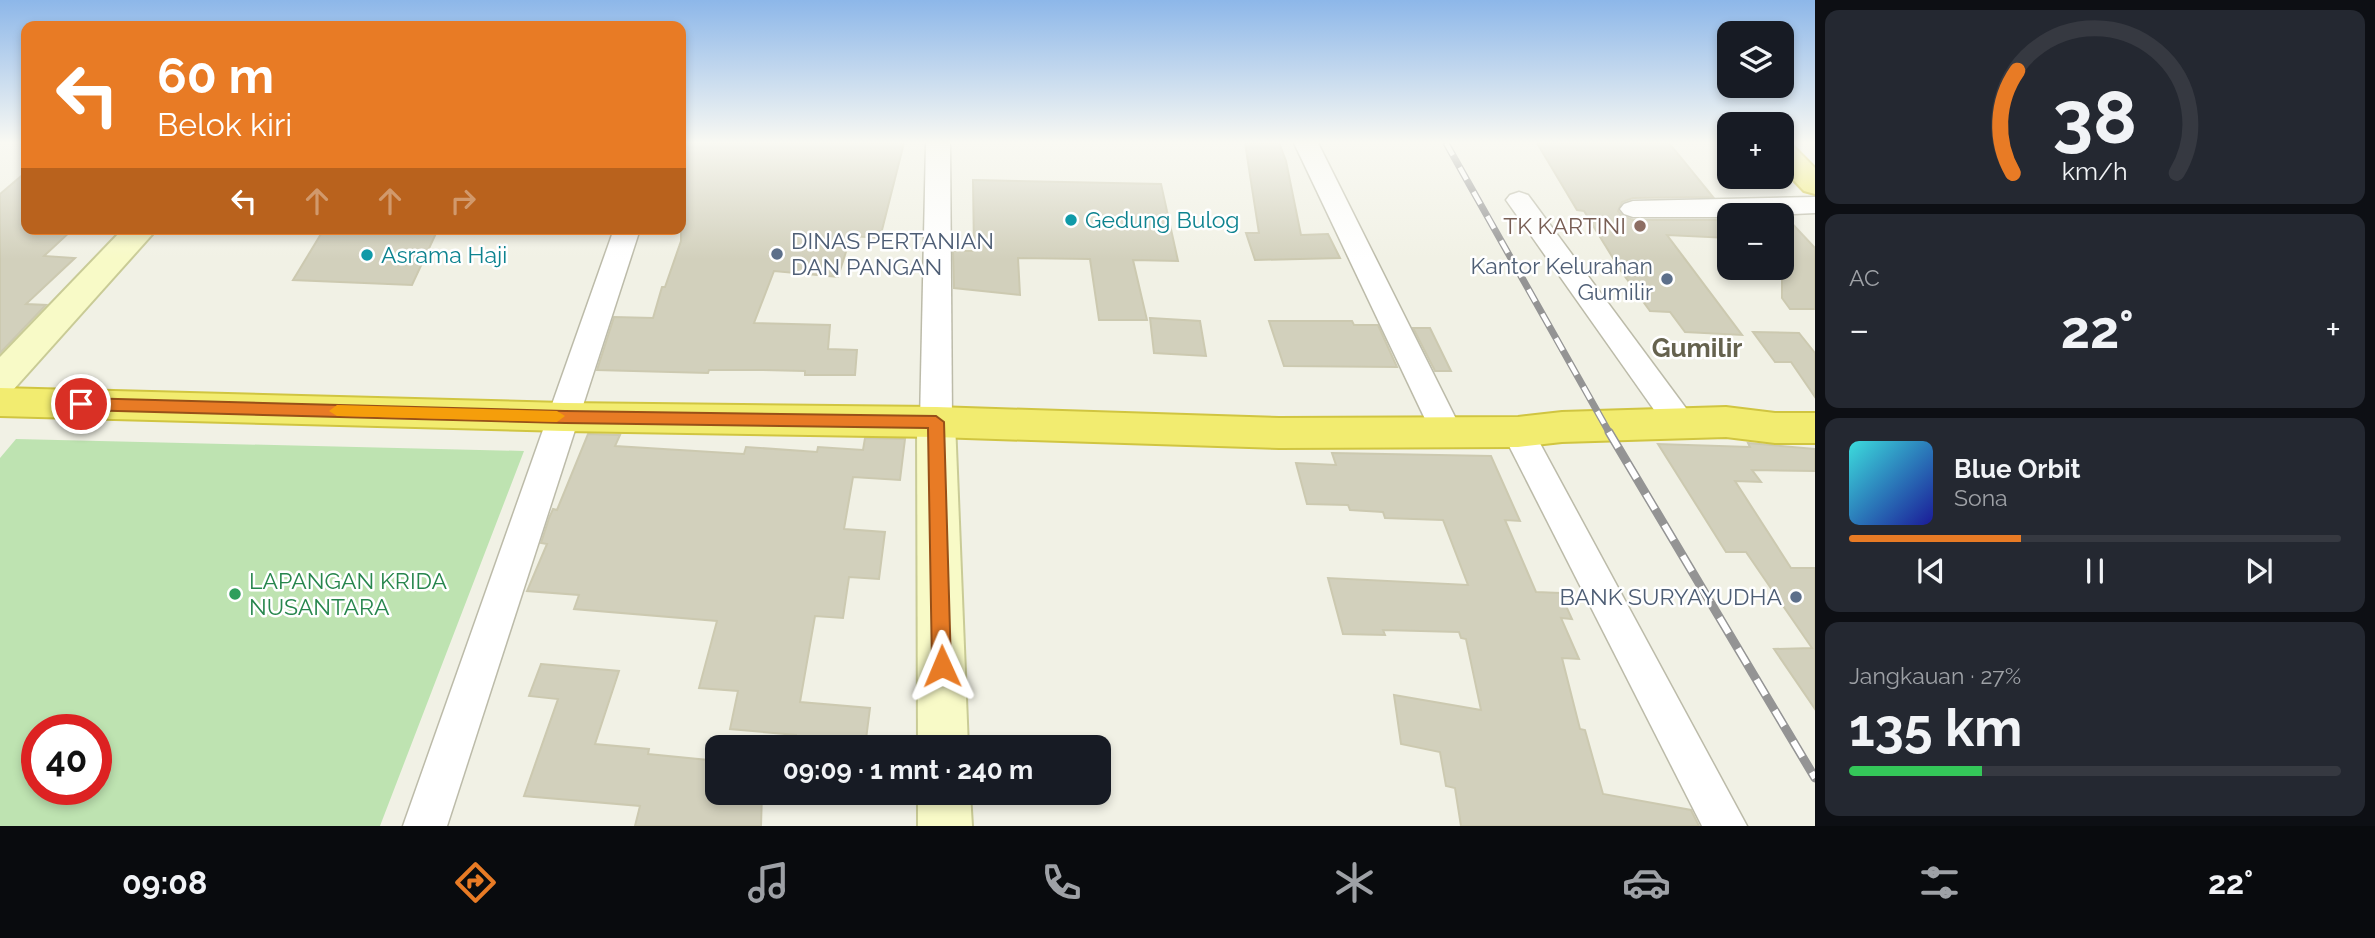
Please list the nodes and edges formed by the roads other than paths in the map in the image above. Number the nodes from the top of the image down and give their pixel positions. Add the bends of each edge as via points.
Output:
1 (939, 182) edge
2 (1325, 182) edge
3 (1519, 200) dead end
4 (1815, 205) edge
5 (1633, 209) dead end
6 (135, 235) edge
7 (625, 235) edge
8 (0, 380) edge
9 (0, 402) edge
10 (1815, 406) edge
11 (565, 417) junction
12 (936, 422) junction
13 (1726, 422) junction
14 (1680, 423) junction
15 (1815, 428) edge
16 (1446, 431) junction
17 (1518, 432) junction
18 (943, 735) edge
19 (944, 805) edge
20 (425, 826) edge
21 (945, 826) edge
22 (1725, 826) edge

1 - 12 street
2 - 16 street
3 - 14 street
4 - 5 street
6 - 8 street
7 - 11 street
9 - 11 highway
10 - 13 highway via 1759,408
11 - 12 highway
11 - 20 street
12 - 16 highway via 1279,433
12 - 18 street
13 - 14 highway
13 - 15 highway
14 - 17 highway
16 - 17 highway
17 - 22 street
19 - 21 street

